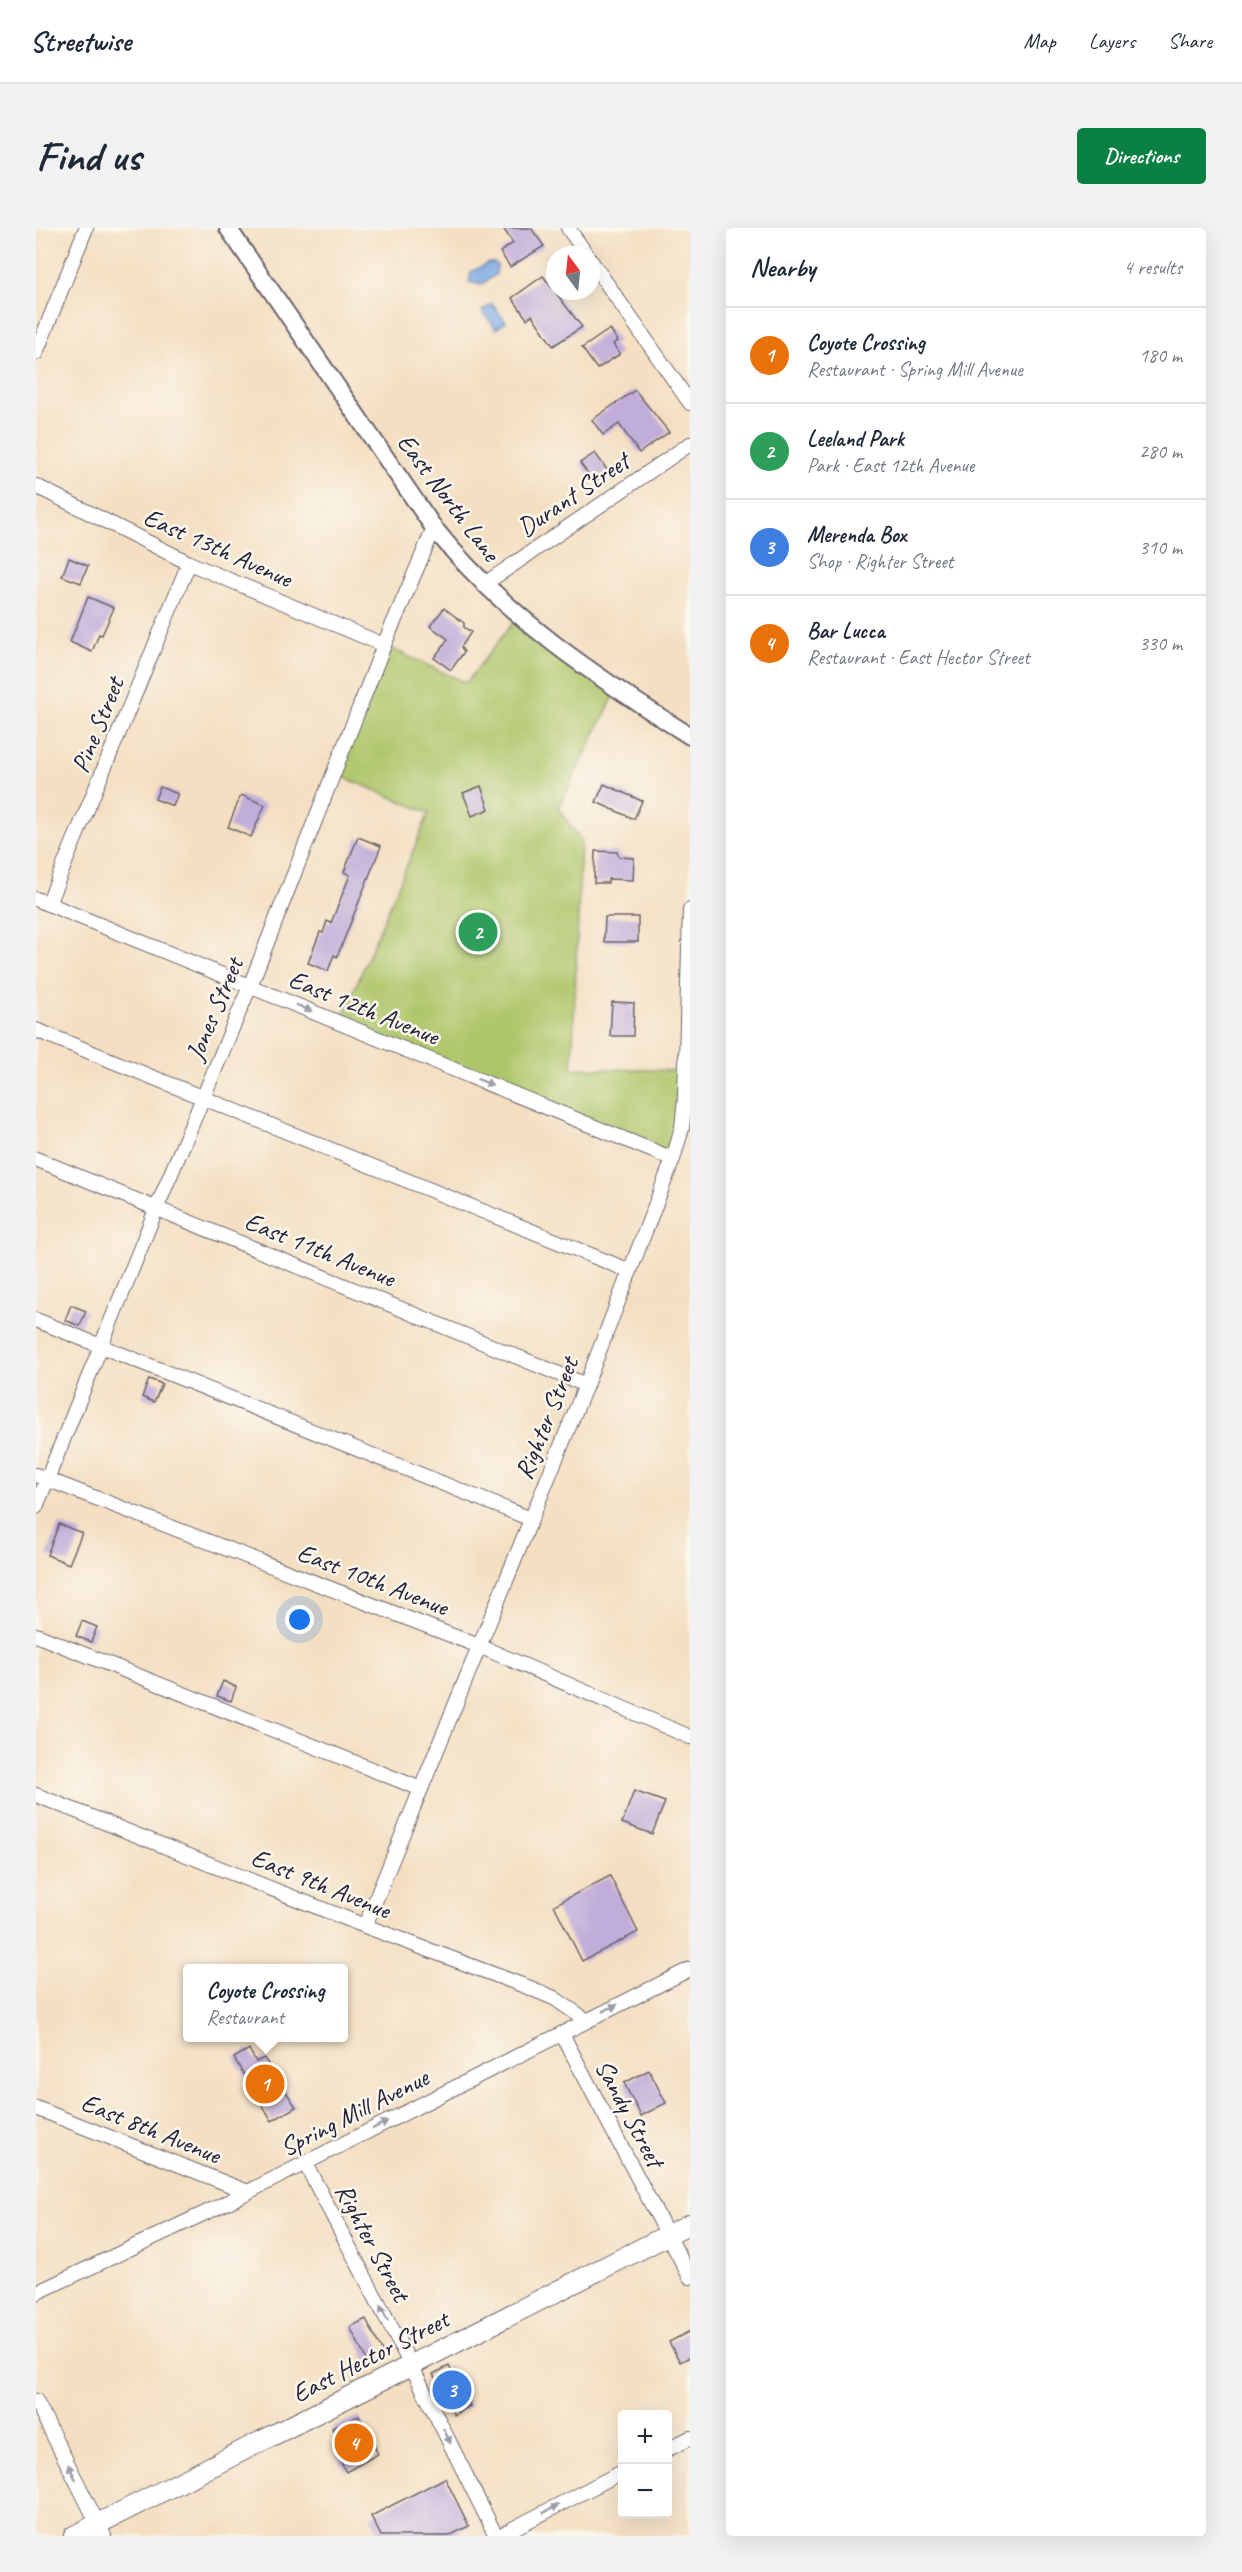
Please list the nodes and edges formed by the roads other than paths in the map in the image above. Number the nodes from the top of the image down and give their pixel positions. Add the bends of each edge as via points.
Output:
1 (86, 228) edge
2 (215, 228) edge
3 (568, 228) edge
4 (231, 231) edge
5 (581, 246) edge
6 (600, 274) edge
7 (36, 354) edge
8 (690, 403) edge
9 (690, 444) edge
10 (36, 486) edge
11 (434, 528) junction
12 (189, 563) junction
13 (483, 585) junction
14 (384, 645) junction
15 (690, 736) edge
16 (42, 902) edge
17 (690, 910) edge
18 (250, 986) junction
19 (36, 1030) edge
20 (203, 1097) junction
21 (36, 1159) edge
22 (673, 1159) junction
23 (157, 1208) junction
24 (630, 1271) junction
25 (36, 1320) edge
26 (101, 1346) junction
27 (586, 1385) junction
28 (41, 1477) edge
29 (36, 1507) edge
30 (531, 1520) junction
31 (36, 1635) edge
32 (479, 1646) junction
33 (690, 1737) edge
34 (421, 1789) junction
35 (36, 1795) edge
36 (365, 1926) junction
37 (690, 1969) edge
38 (586, 2020) junction
39 (562, 2034) junction
40 (36, 2108) edge
41 (304, 2163) junction
42 (248, 2192) junction
43 (690, 2224) edge
44 (667, 2235) junction
45 (690, 2277) edge
46 (36, 2293) edge
47 (411, 2365) junction
48 (36, 2401) edge
49 (690, 2438) edge
50 (672, 2447) edge
51 (618, 2474) edge
52 (101, 2530) edge
53 (74, 2536) edge
54 (498, 2536) edge

1 - 7 street
2 - 4 street
3 - 5 street
4 - 11 street, East North Lane
6 - 8 street
9 - 13 street, Durant Street
10 - 12 street, East 13th Avenue
11 - 13 street, East North Lane
11 - 14 street, Jones Street
12 - 14 street, East 13th Avenue
12 - 16 street, Pine Street
13 - 15 street, East North Lane via 567,655
14 - 18 street, Jones Street
16 - 18 street, East 12th Avenue
17 - 22 street, Righter Street via 685,1098
18 - 20 street, Jones Street
18 -> 22 street, East 12th Avenue
19 - 20 street
20 - 23 street, Jones Street
20 - 24 street
21 - 23 street, East 11th Avenue
22 - 24 street, Righter Street
23 - 26 street, Jones Street
23 - 27 street, East 11th Avenue
24 - 27 street, Righter Street
25 - 26 street
26 - 28 street, Jones Street
26 - 30 street
27 - 30 street, Righter Street
28 - 29 street, Jones Street
28 - 32 street, East 10th Avenue
30 - 32 street, Righter Street
31 - 34 street
32 - 33 street, East 10th Avenue
32 - 34 street, Righter Street
34 - 36 street, Righter Street
35 - 36 street, East 9th Avenue
36 - 38 street, East 9th Avenue via 554,1998
38 -> 37 street, Spring Mill Avenue
38 - 39 street, Spring Mill Avenue
41 -> 39 street, Spring Mill Avenue
39 - 44 street, Sandy Street
40 - 42 street, East 8th Avenue
41 - 42 street, Spring Mill Avenue
47 -> 41 street, Righter Street
42 - 46 street, Spring Mill Avenue
43 - 44 main road, East Hector Street
44 - 45 street, Sandy Street
44 - 47 main road, East Hector Street
47 - 52 main road, East Hector Street
47 -> 54 street, Righter Street
52 -> 48 street
49 - 50 street
54 -> 51 street
52 - 53 main road, East Hector Street

